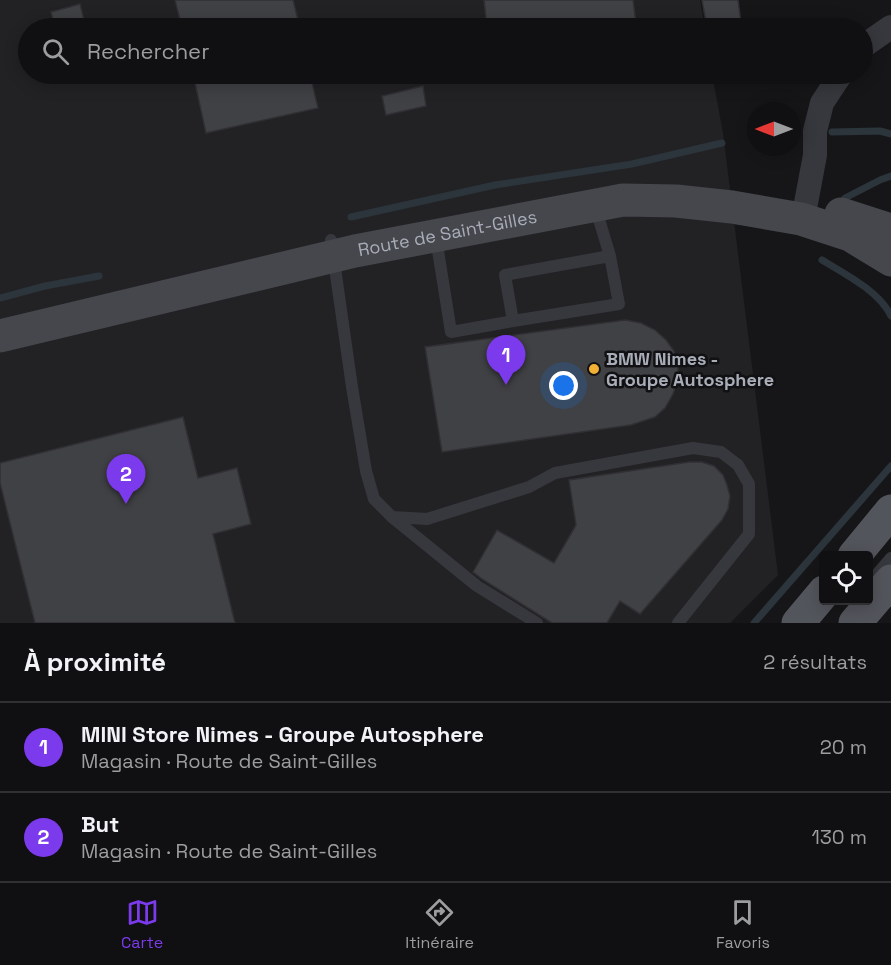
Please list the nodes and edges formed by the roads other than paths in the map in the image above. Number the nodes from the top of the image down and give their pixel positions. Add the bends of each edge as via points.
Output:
1 (891, 27) edge
2 (873, 39) edge
3 (834, 84) edge
4 (594, 205) junction
5 (803, 211) junction
6 (891, 230) edge
7 (435, 235) junction
8 (332, 248) junction
9 (610, 256) junction
10 (891, 260) edge
11 (0, 317) edge
12 (513, 321) junction
13 (0, 336) edge
14 (891, 512) edge
15 (392, 517) junction
16 (857, 551) edge
17 (891, 558) edge
18 (873, 579) edge
19 (891, 581) edge
20 (819, 598) edge
21 (537, 623) edge
22 (678, 623) edge
23 (798, 623) edge
24 (855, 623) edge

1 - 2 street
3 - 5 street via 822,102
4 - 5 main road, Route de Saint-Gilles via 623,200 676,201
4 - 7 main road, Route de Saint-Gilles
4 - 9 lane
5 - 6 main road, Route de Saint-Gilles
5 - 8 main road, Route de Saint-Gilles via 723,188 621,186 405,224
5 - 10 main road, Route de Saint-Gilles
7 - 8 main road, Route de Saint-Gilles via 355,251
7 - 12 lane via 451,332
8 - 11 main road, Route de Saint-Gilles
8 - 13 main road, Route de Saint-Gilles
8 - 15 lane via 366,471 374,499
9 - 12 lane via 505,275
9 - 12 lane via 619,304
14 - 16 main road
15 - 21 lane via 477,586
15 - 22 lane via 427,519 529,486 555,473 693,448 721,452 738,465 749,484 749,534
17 - 18 lane
19 - 24 main road
20 - 23 main road

